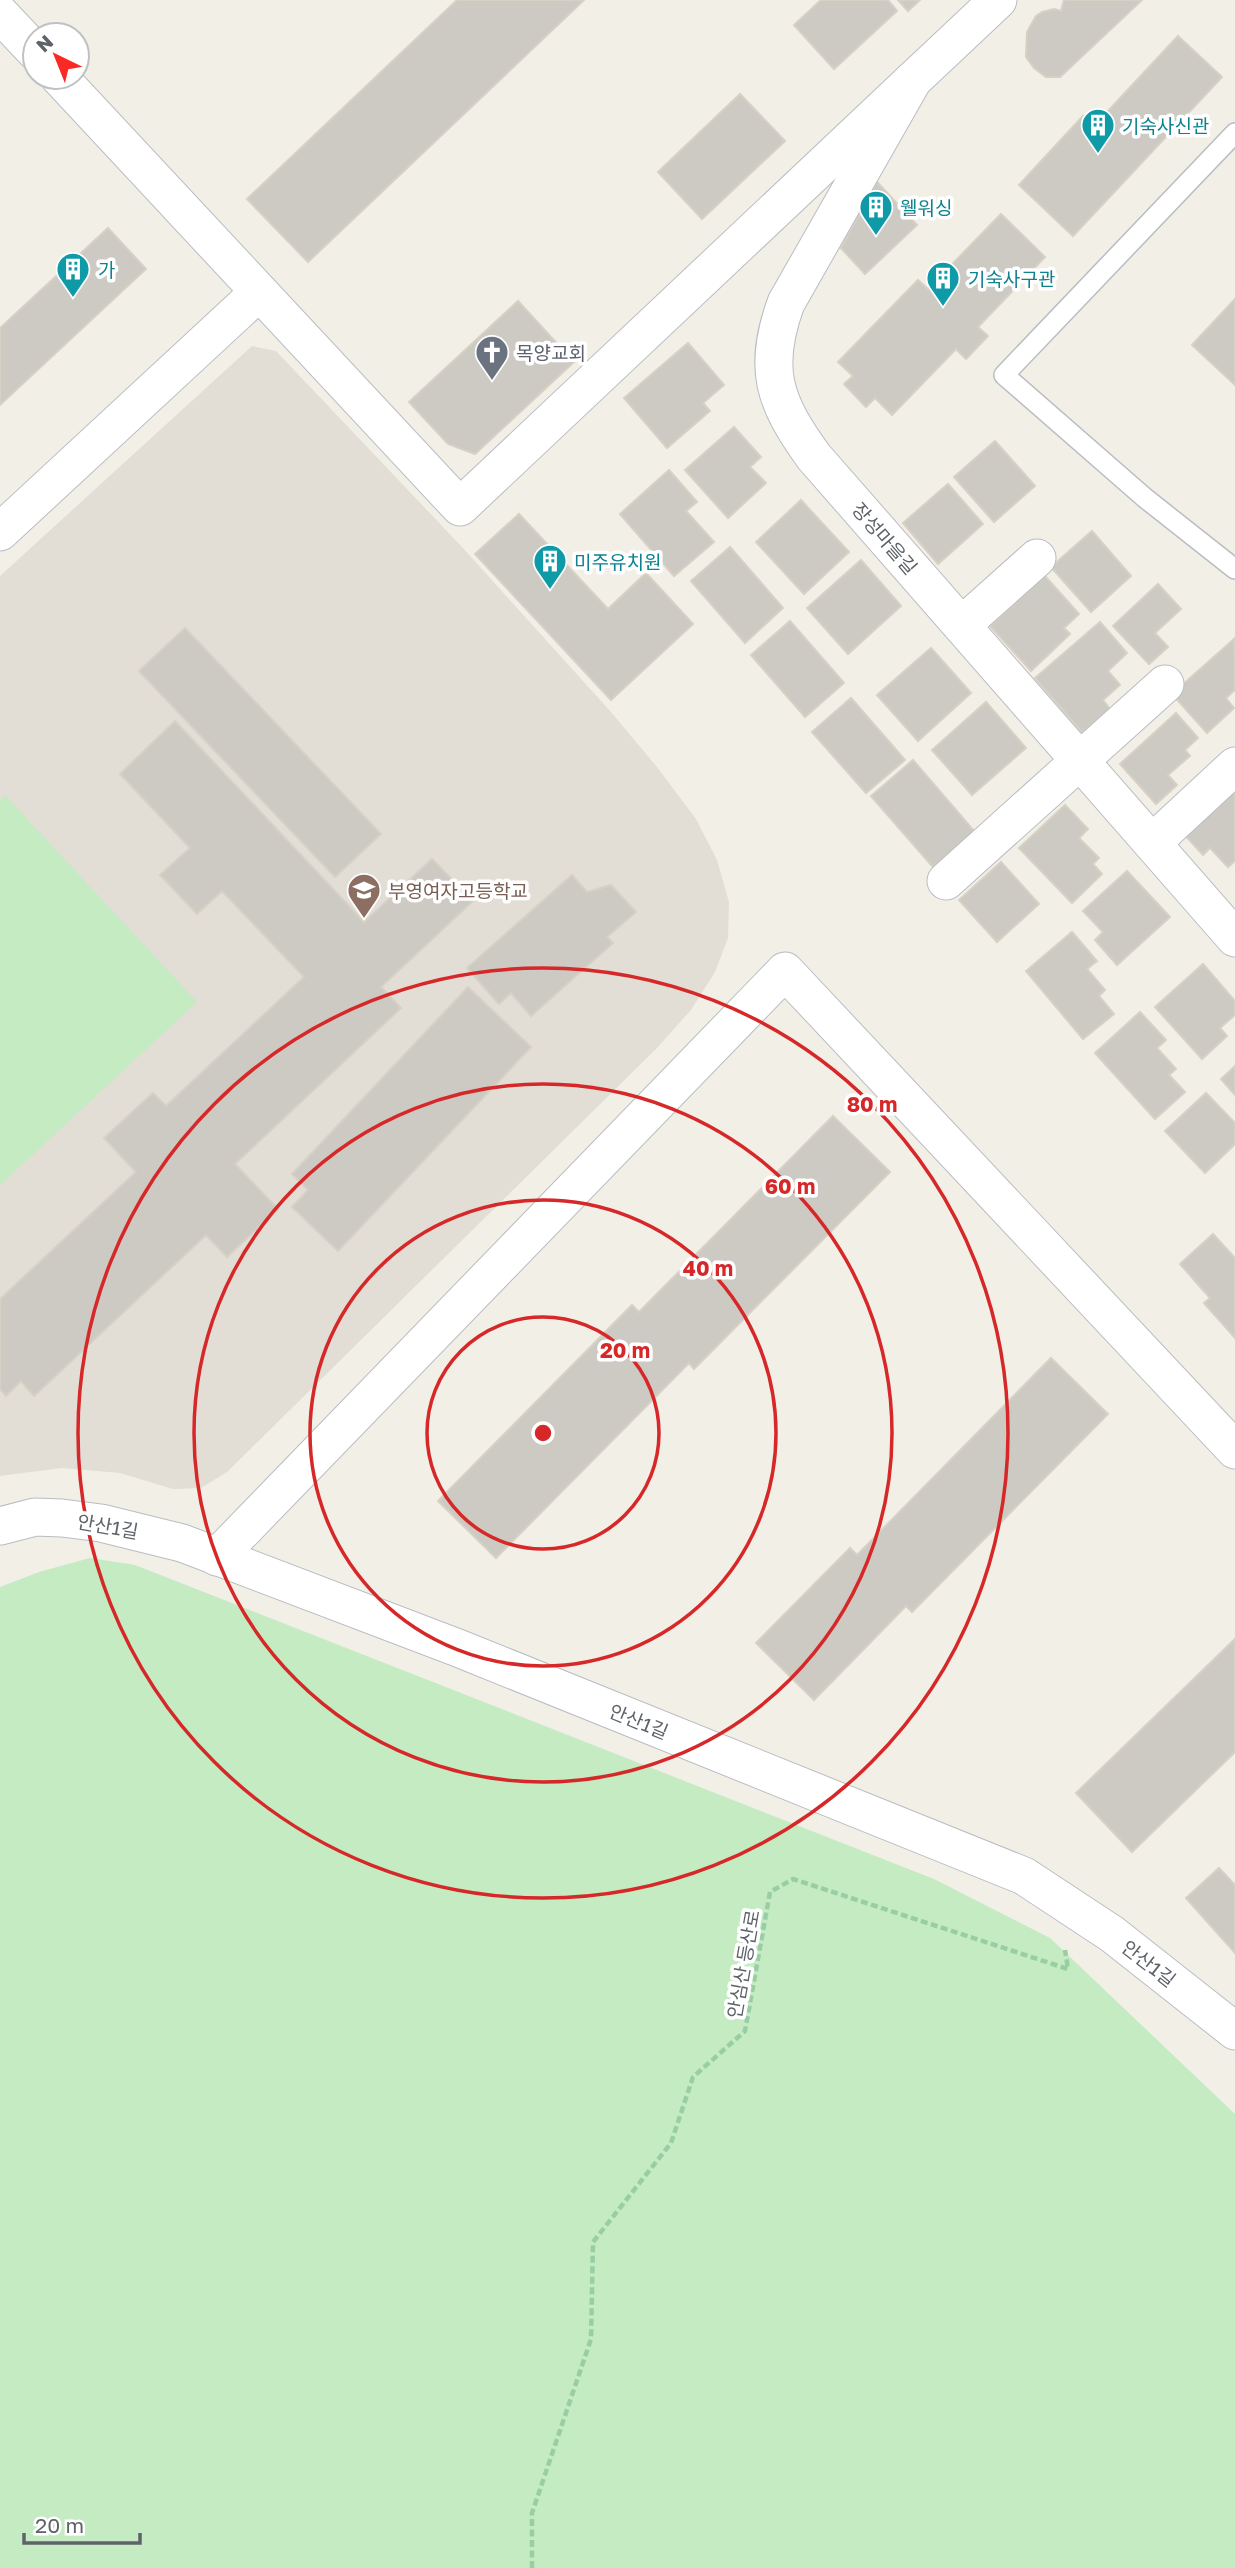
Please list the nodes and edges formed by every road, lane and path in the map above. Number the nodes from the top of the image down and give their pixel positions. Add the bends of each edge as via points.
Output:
1 (998, 0) edge
2 (0, 13) edge
3 (21, 36) edge
4 (913, 80) junction
5 (72, 91) edge
6 (1235, 133) edge
7 (259, 292) junction
8 (0, 532) edge
9 (1037, 558) dead end
10 (1235, 569) edge
11 (962, 625) junction
12 (1166, 684) dead end
13 (1080, 761) junction
14 (1235, 766) edge
15 (1152, 843) junction
16 (946, 881) dead end
17 (1235, 938) edge
18 (1235, 1450) edge
19 (0, 1526) edge
20 (217, 1557) junction
21 (1065, 1945) dead end
22 (1235, 2031) edge
23 (532, 2568) edge

1 - 4 street, 장성마을길
2 - 3 street
4 - 7 street, 장성마을길 via 460,507
4 - 11 street, 장성마을길 via 786,303 772,357 775,389 800,439
5 - 7 street
6 - 10 lane via 1004,375 1145,498
7 - 8 street
9 - 11 street
11 - 13 street, 장성마을길
12 - 13 street
13 - 15 street, 장성마을길
13 - 16 street
14 - 15 street
15 - 17 street, 장성마을길
18 - 20 street via 785,971
19 - 20 street, 안산1길 via 35,1517 101,1523 172,1540
20 - 22 street, 안산1길 via 458,1648 1024,1876 1112,1934
21 - 23 path, 안심산 등산로 via 1068,1969 793,1879 770,1892 745,2031 693,2077 671,2143 593,2242 591,2339 532,2513

